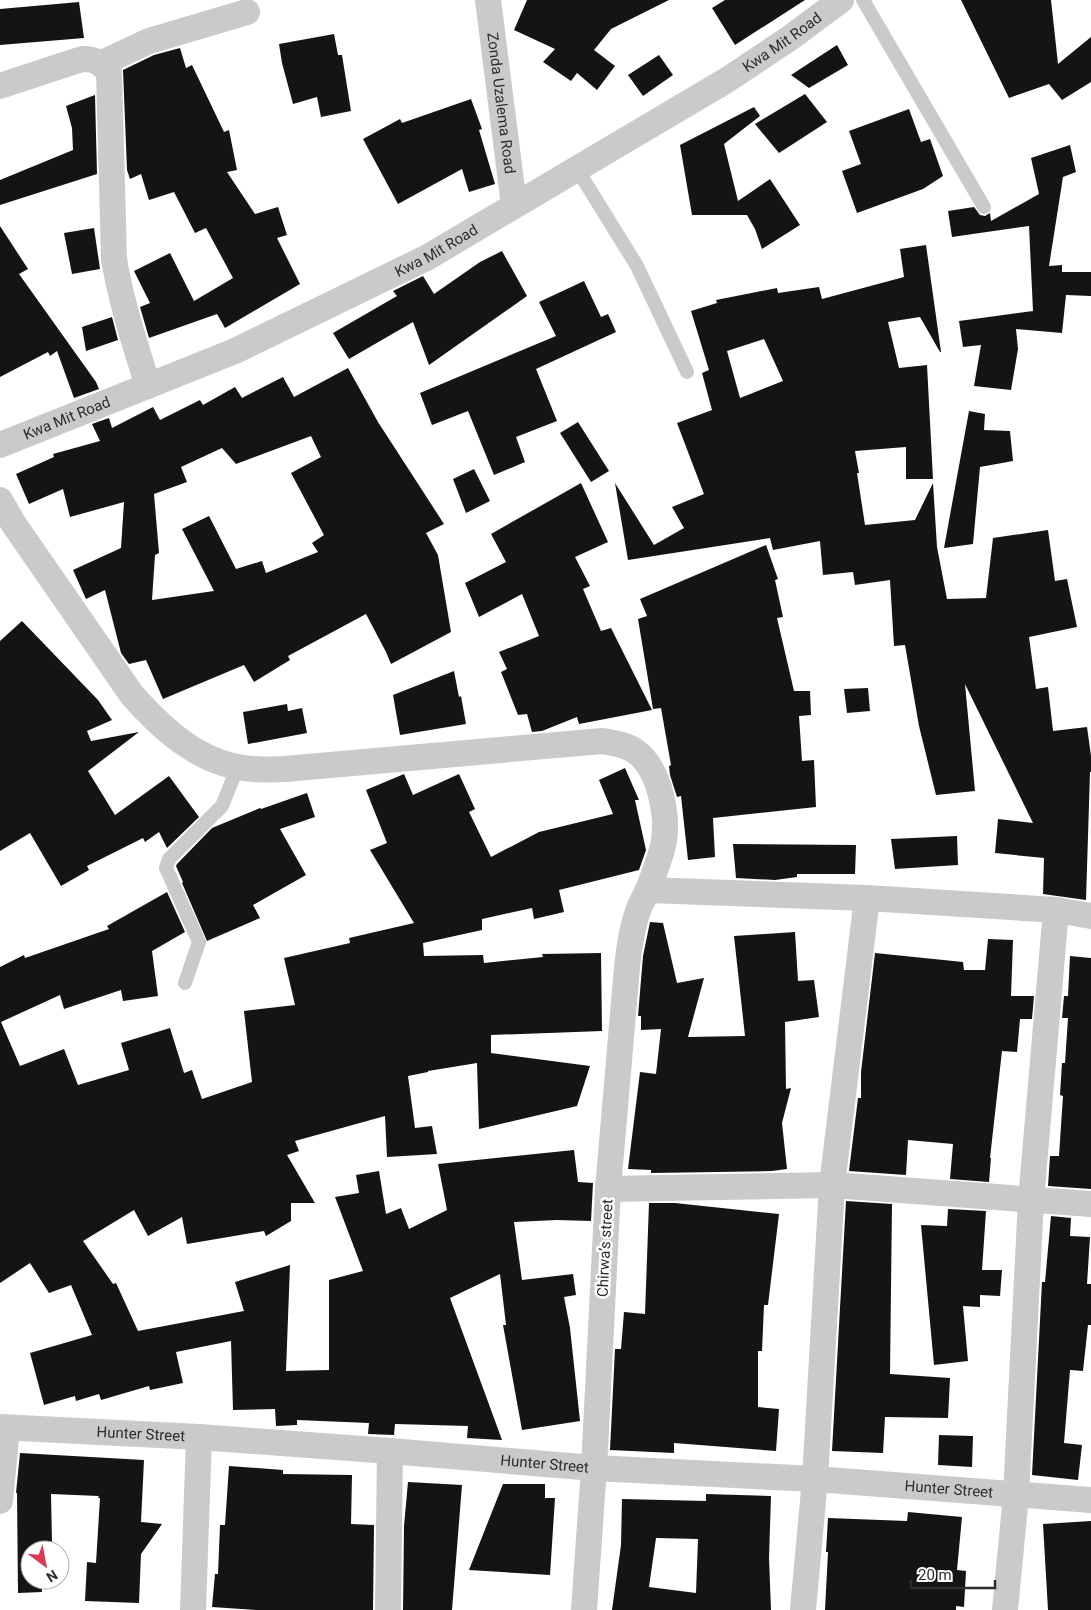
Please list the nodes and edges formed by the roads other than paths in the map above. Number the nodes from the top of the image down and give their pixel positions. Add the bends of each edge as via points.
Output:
1 (488, 0) edge
2 (841, 0) edge
3 (863, 0) edge
4 (247, 12) dead end
5 (102, 63) junction
6 (0, 86) edge
7 (577, 169) junction
8 (514, 205) junction
9 (984, 207) dead end
10 (687, 372) dead end
11 (148, 386) junction
12 (0, 445) edge
13 (0, 500) edge
14 (238, 766) junction
15 (648, 890) junction
16 (867, 898) junction
17 (1056, 910) junction
18 (1091, 916) edge
19 (185, 983) dead end
20 (832, 1185) junction
21 (608, 1189) junction
22 (1031, 1200) junction
23 (1091, 1204) edge
24 (3, 1427) edge
25 (199, 1437) junction
26 (390, 1451) junction
27 (594, 1468) junction
28 (815, 1479) junction
29 (1016, 1495) junction
30 (1091, 1500) edge
31 (0, 1501) edge
32 (193, 1610) edge
33 (388, 1610) edge
34 (584, 1610) edge
35 (803, 1610) edge
36 (1005, 1610) edge

1 - 8 street, Zonda Uzalema Road
2 - 7 street, Kwa Mit Road via 727,80
3 - 9 lane
4 - 5 street via 149,41
5 - 6 street via 82,59
5 - 11 street via 109,73 110,85 114,259 125,310
7 - 8 street, Kwa Mit Road
7 - 10 lane via 637,266
8 - 11 street, Kwa Mit Road via 428,257 235,350
11 - 12 street, Kwa Mit Road
13 - 14 street, Chirwa’s street via 126,687 155,721 200,753
14 - 15 street, Chirwa’s street via 285,769 602,741 618,744 645,760 662,801 665,825 662,848
14 - 19 lane via 222,806 169,859 166,868 199,942
15 - 16 street
15 - 21 street, Chirwa’s street via 637,913 631,939
16 - 17 street
16 - 20 street
17 - 18 street
17 - 22 street
20 - 21 street
20 - 22 street
20 - 28 street
21 - 27 street, Chirwa’s street
22 - 23 street
22 - 29 street
24 - 25 street, Hunter Street
24 - 31 street
25 - 26 street, Hunter Street
25 - 32 street
26 - 27 street, Hunter Street
26 - 33 street
27 - 28 street, Hunter Street
27 - 34 street, Chirwa’s street
28 - 29 street, Hunter Street
28 - 35 street
29 - 30 street, Hunter Street
29 - 36 street

